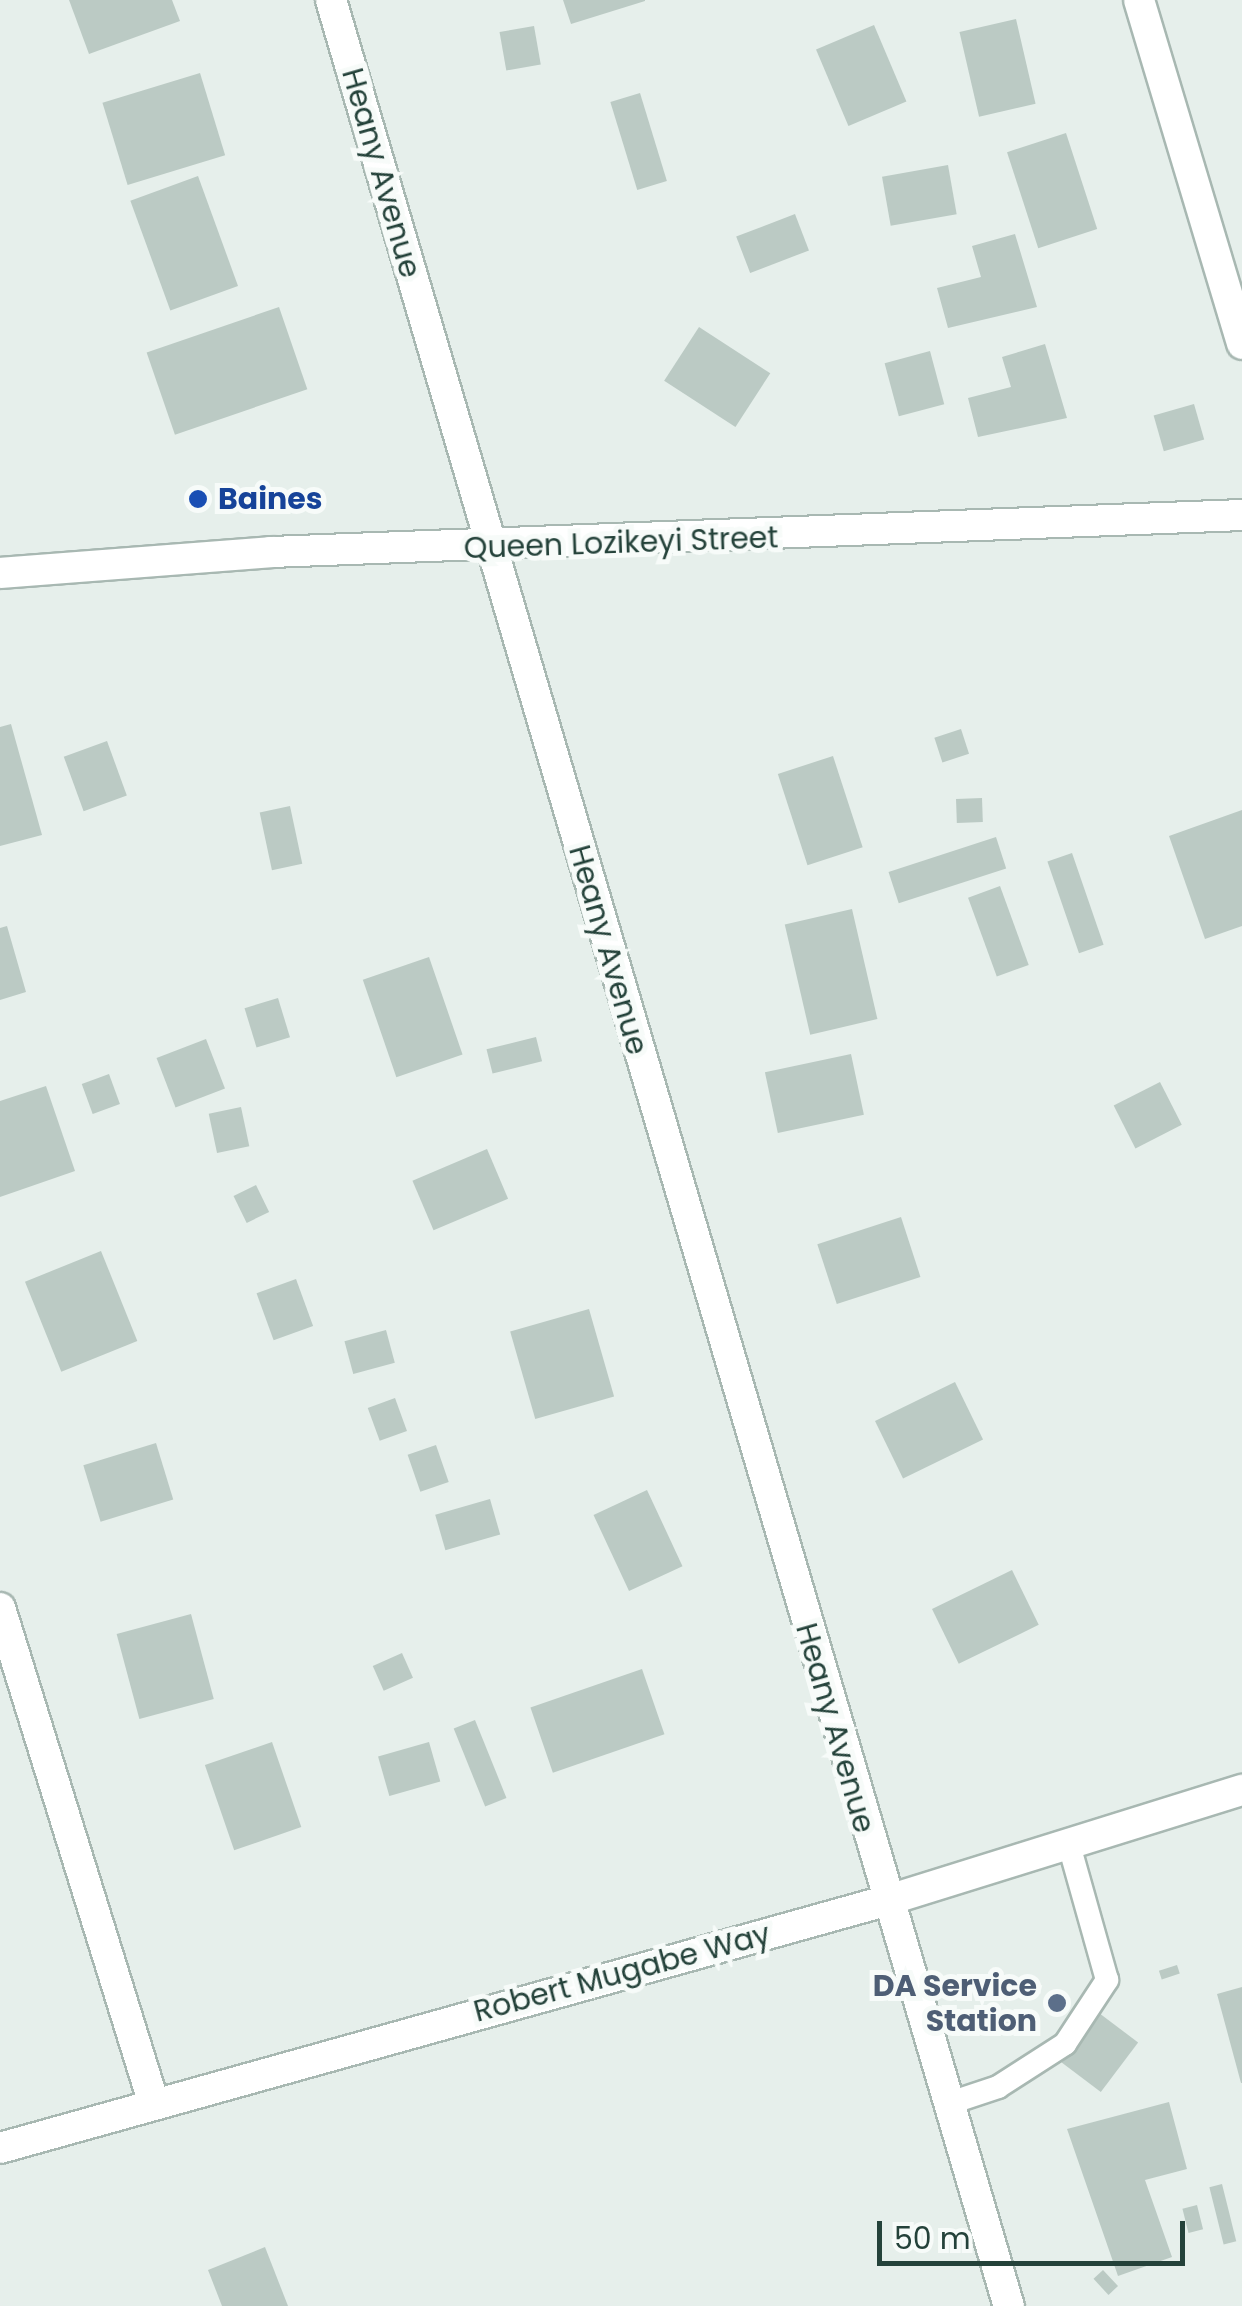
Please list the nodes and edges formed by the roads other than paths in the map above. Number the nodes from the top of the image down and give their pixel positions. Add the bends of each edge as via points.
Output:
1 (331, 0) edge
2 (1139, 0) edge
3 (1242, 344) edge
4 (1242, 515) edge
5 (492, 550) junction
6 (0, 573) edge
7 (0, 1608) edge
8 (1242, 1790) edge
9 (1069, 1845) junction
10 (885, 1901) junction
11 (153, 2100) junction
12 (947, 2104) junction
13 (0, 2148) edge
14 (1009, 2306) edge

1 - 5 street, Heany Avenue
2 - 3 street
4 - 5 street, Queen Lozikeyi Street
5 - 6 street, Queen Lozikeyi Street via 271,552
5 - 10 street, Heany Avenue
7 - 11 street
8 - 9 street, Robert Mugabe Way
9 - 10 street, Robert Mugabe Way
9 - 12 lane via 1107,1980 1065,2044 998,2087
10 - 11 street, Robert Mugabe Way
10 - 12 street, Heany Avenue
11 - 13 street, Robert Mugabe Way
12 - 14 street, Heany Avenue

